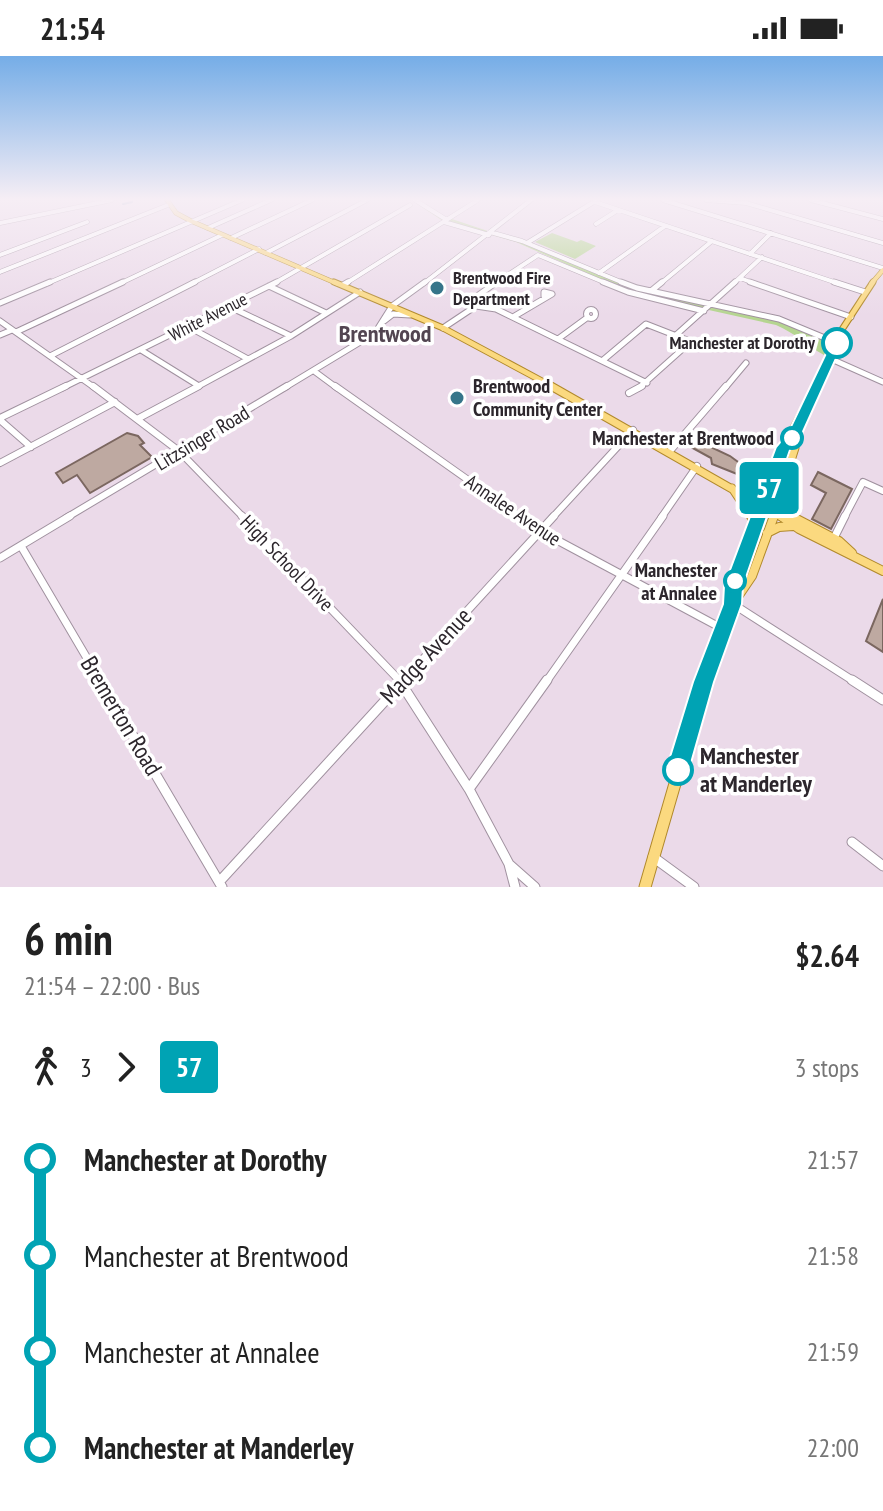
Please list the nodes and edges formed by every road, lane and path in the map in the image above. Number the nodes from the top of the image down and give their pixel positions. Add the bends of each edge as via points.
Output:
1 (43, 239) edge
2 (80, 239) edge
3 (150, 239) edge
4 (214, 239) edge
5 (233, 239) edge
6 (293, 239) edge
7 (351, 239) edge
8 (417, 239) edge
9 (481, 239) edge
10 (511, 239) edge
11 (534, 239) edge
12 (647, 239) edge
13 (705, 239) edge
14 (765, 239) edge
15 (789, 239) edge
16 (712, 241) junction
17 (527, 243) junction
18 (259, 249) junction
19 (266, 253) junction
20 (750, 254) junction
21 (0, 255) edge
22 (762, 257) junction
23 (302, 268) junction
24 (883, 269) edge
25 (0, 272) edge
26 (599, 273) junction
27 (740, 278) junction
28 (343, 285) junction
29 (269, 286) junction
30 (651, 291) junction
31 (360, 292) junction
32 (865, 292) junction
33 (544, 296) dead end
34 (0, 303) edge
35 (712, 305) junction
36 (228, 306) junction
37 (392, 306) junction
38 (476, 306) junction
39 (704, 311) junction
40 (326, 313) junction
41 (413, 315) junction
42 (513, 317) junction
43 (588, 317) dead end
44 (851, 317) junction
45 (0, 321) edge
46 (384, 321) junction
47 (189, 327) junction
48 (443, 328) junction
49 (14, 331) junction
50 (0, 335) edge
51 (676, 335) junction
52 (291, 336) junction
53 (558, 339) junction
54 (837, 343) junction
55 (141, 350) junction
56 (50, 356) junction
57 (829, 358) junction
58 (248, 359) junction
59 (602, 361) junction
60 (746, 363) dead end
61 (314, 371) junction
62 (83, 378) junction
63 (883, 382) edge
64 (647, 383) junction
65 (199, 386) junction
66 (629, 393) dead end
67 (115, 402) junction
68 (139, 418) junction
69 (0, 419) edge
70 (633, 430) junction
71 (794, 436) junction
72 (31, 447) junction
73 (179, 451) junction
74 (670, 451) junction
75 (0, 463) edge
76 (697, 466) junction
77 (728, 484) junction
78 (883, 491) edge
79 (763, 504) junction
80 (774, 510) junction
81 (756, 525) junction
82 (794, 526) junction
83 (540, 531) junction
84 (766, 534) junction
85 (834, 538) junction
86 (21, 546) junction
87 (854, 554) junction
88 (0, 558) edge
89 (883, 571) edge
90 (622, 576) junction
91 (733, 604) junction
92 (723, 629) junction
93 (402, 683) junction
94 (883, 700) edge
95 (469, 789) junction
96 (852, 842) dead end
97 (653, 857) junction
98 (509, 864) junction
99 (883, 866) edge
100 (220, 884) edge
101 (515, 887) edge
102 (535, 887) edge
103 (645, 887) edge
104 (694, 887) edge

1 - 21 street
2 - 25 street
3 - 34 street
4 - 49 street
5 - 18 main road
6 - 19 street
7 - 23 street, White Avenue
8 - 28 street
9 - 37 street
10 - 17 street
11 - 17 street
12 - 26 street
13 - 16 street
14 - 20 street
15 - 24 street
16 - 20 street
16 - 30 street
17 - 26 street
18 - 19 main road
18 - 56 street
19 - 23 main road
20 - 22 street
22 - 27 street
22 - 32 street
23 - 28 main road
23 - 29 street, White Avenue
24 - 32 main road
26 - 30 street
27 - 35 street
27 - 44 street
28 - 31 main road
29 - 36 street, White Avenue
29 - 40 street
30 - 35 street
31 - 37 main road
31 - 40 street
32 - 44 main road
33 - 42 street
35 - 39 street
35 - 54 street via 779,319
36 - 47 street, White Avenue
36 - 52 street
37 - 41 main road
37 - 46 street, Litzsinger Road
38 - 39 street via 482,291 538,255 628,292
38 - 42 street
38 - 48 street
39 - 51 street
40 - 52 street
41 - 46 street via 393,314
41 - 48 main road
42 - 53 street
43 - 53 street
44 - 54 main road
45 - 49 street, High School Drive
46 - 61 street, Litzsinger Road via 375,333
47 - 55 street, White Avenue
47 - 58 street
48 - 70 main road
49 - 50 street
49 - 56 street, High School Drive
51 - 59 street via 646,324
51 - 64 street via 687,345
52 - 58 street
53 - 59 street
54 - 57 main road
55 - 62 street, White Avenue
55 - 65 street
56 - 62 street, High School Drive
57 - 63 street
57 - 71 main road
58 - 65 street
59 - 64 street
60 - 74 street
61 - 73 street, Litzsinger Road
61 - 83 street, Annalee Avenue
62 - 67 street, High School Drive
62 - 69 street, White Avenue
64 - 66 street
65 - 68 street
67 - 68 street, High School Drive
67 - 72 street
68 - 73 street, High School Drive
69 - 72 street
70 - 74 main road
70 - 83 street, Madge Avenue
71 - 79 main road via 784,447
71 - 80 main road via 795,448
72 - 75 street
73 - 86 street, Litzsinger Road
73 - 93 street, High School Drive
74 - 76 main road
76 - 77 main road
76 - 90 street
77 - 79 main road
77 - 81 main road
78 - 85 street via 863,482
79 - 80 main road
79 - 81 main road
80 - 82 main road
80 - 84 main road
80 - 85 main road
81 - 91 main road via 734,586
82 - 84 main road
82 - 87 main road
83 - 90 street, Annalee Avenue
83 - 93 street, Madge Avenue
84 - 91 main road via 745,593
85 - 87 main road
86 - 88 street, Litzsinger Road
86 - 100 street, Bremerton Road
87 - 89 main road
90 - 92 street, Annalee Avenue
90 - 95 street
91 - 92 main road
91 - 94 street
92 - 97 main road
93 - 95 street, High School Drive
93 - 100 street, Madge Avenue
95 - 98 street, High School Drive
96 - 99 street
97 - 103 main road
97 - 104 street
98 - 101 street, High School Drive
98 - 102 street, High School Drive

